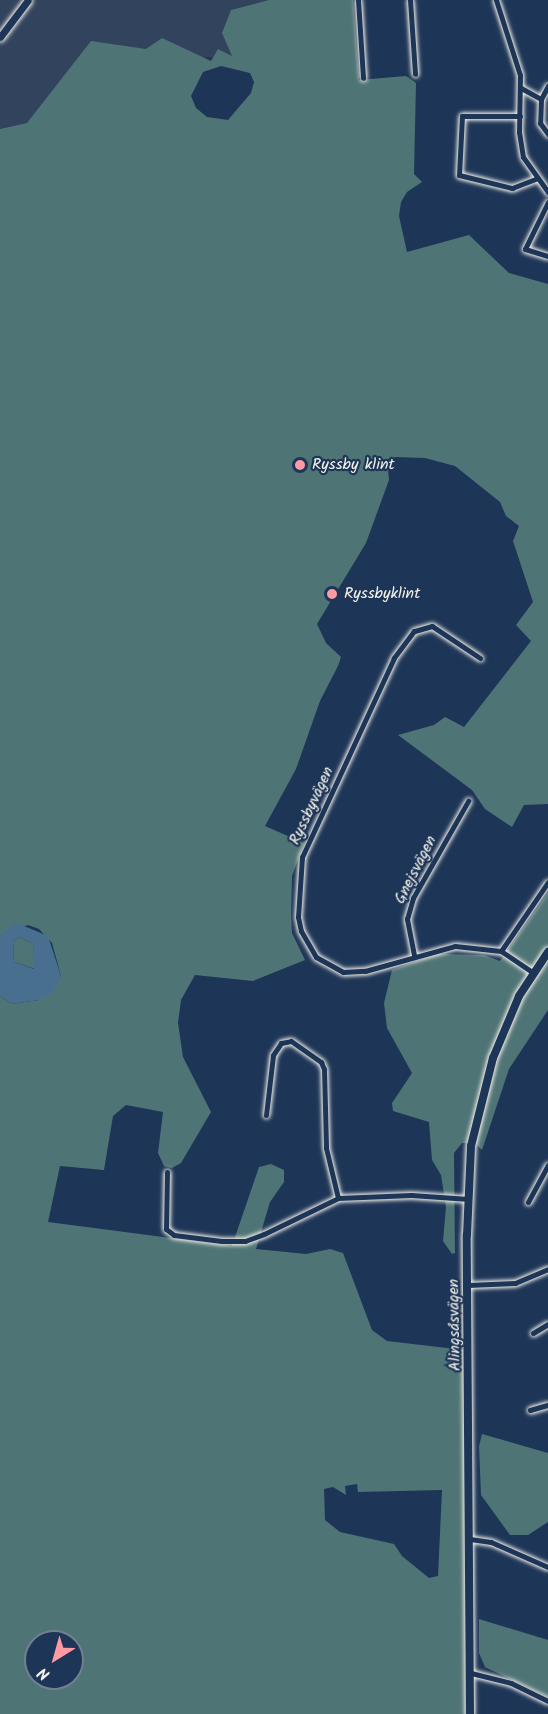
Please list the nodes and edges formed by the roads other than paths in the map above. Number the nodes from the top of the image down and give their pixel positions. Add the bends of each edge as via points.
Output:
1 (28, 0) edge
2 (358, 0) edge
3 (410, 0) edge
4 (496, 0) edge
5 (0, 37) edge
6 (415, 74) dead end
7 (363, 78) dead end
8 (548, 86) edge
9 (521, 88) junction
10 (541, 99) junction
11 (520, 116) junction
12 (548, 134) edge
13 (535, 179) junction
14 (548, 192) edge
15 (548, 202) edge
16 (548, 256) edge
17 (480, 658) dead end
18 (468, 801) dead end
19 (548, 882) edge
20 (501, 951) junction
21 (548, 952) edge
22 (414, 955) junction
23 (534, 973) junction
24 (266, 1115) dead end
25 (548, 1165) edge
26 (167, 1172) dead end
27 (338, 1198) junction
28 (469, 1200) junction
29 (528, 1202) dead end
30 (548, 1269) edge
31 (468, 1285) junction
32 (548, 1324) edge
33 (533, 1333) dead end
34 (548, 1405) edge
35 (530, 1410) dead end
36 (470, 1539) junction
37 (548, 1567) edge
38 (471, 1673) junction
39 (548, 1701) edge
40 (470, 1714) edge

1 - 5 street
2 - 7 street
3 - 6 street
4 - 9 street
8 - 10 street
9 - 10 street
9 - 11 street
10 - 12 street via 540,123
11 - 13 street via 523,157
11 - 13 street via 462,116 459,175 512,188
13 - 14 street
15 - 16 street via 525,249
17 - 22 street, Ryssbyvägen via 441,629 420,628 394,658 378,687 359,740 302,857 298,917 316,957 334,968 364,971
18 - 22 street, Gnejsvägen via 413,898 407,919
19 - 20 street
20 - 22 street, Ryssbyvägen via 455,946
20 - 23 street, Ryssbyvägen
21 - 23 main road, Alingsåsvägen
23 - 28 main road, Alingsåsvägen via 508,1020 484,1086 471,1146
24 - 27 street via 273,1055 281,1043 291,1041 321,1062 324,1069 326,1148
25 - 29 street
26 - 27 street via 164,1221 174,1235 245,1241
27 - 28 street via 411,1195
28 - 31 main road, Alingsåsvägen
30 - 31 street via 515,1283
31 - 36 main road, Alingsåsvägen
32 - 33 street
34 - 35 street
36 - 37 street via 491,1542
36 - 38 main road, Alingsåsvägen
38 - 39 street via 511,1683
38 - 40 main road, Alingsåsvägen

